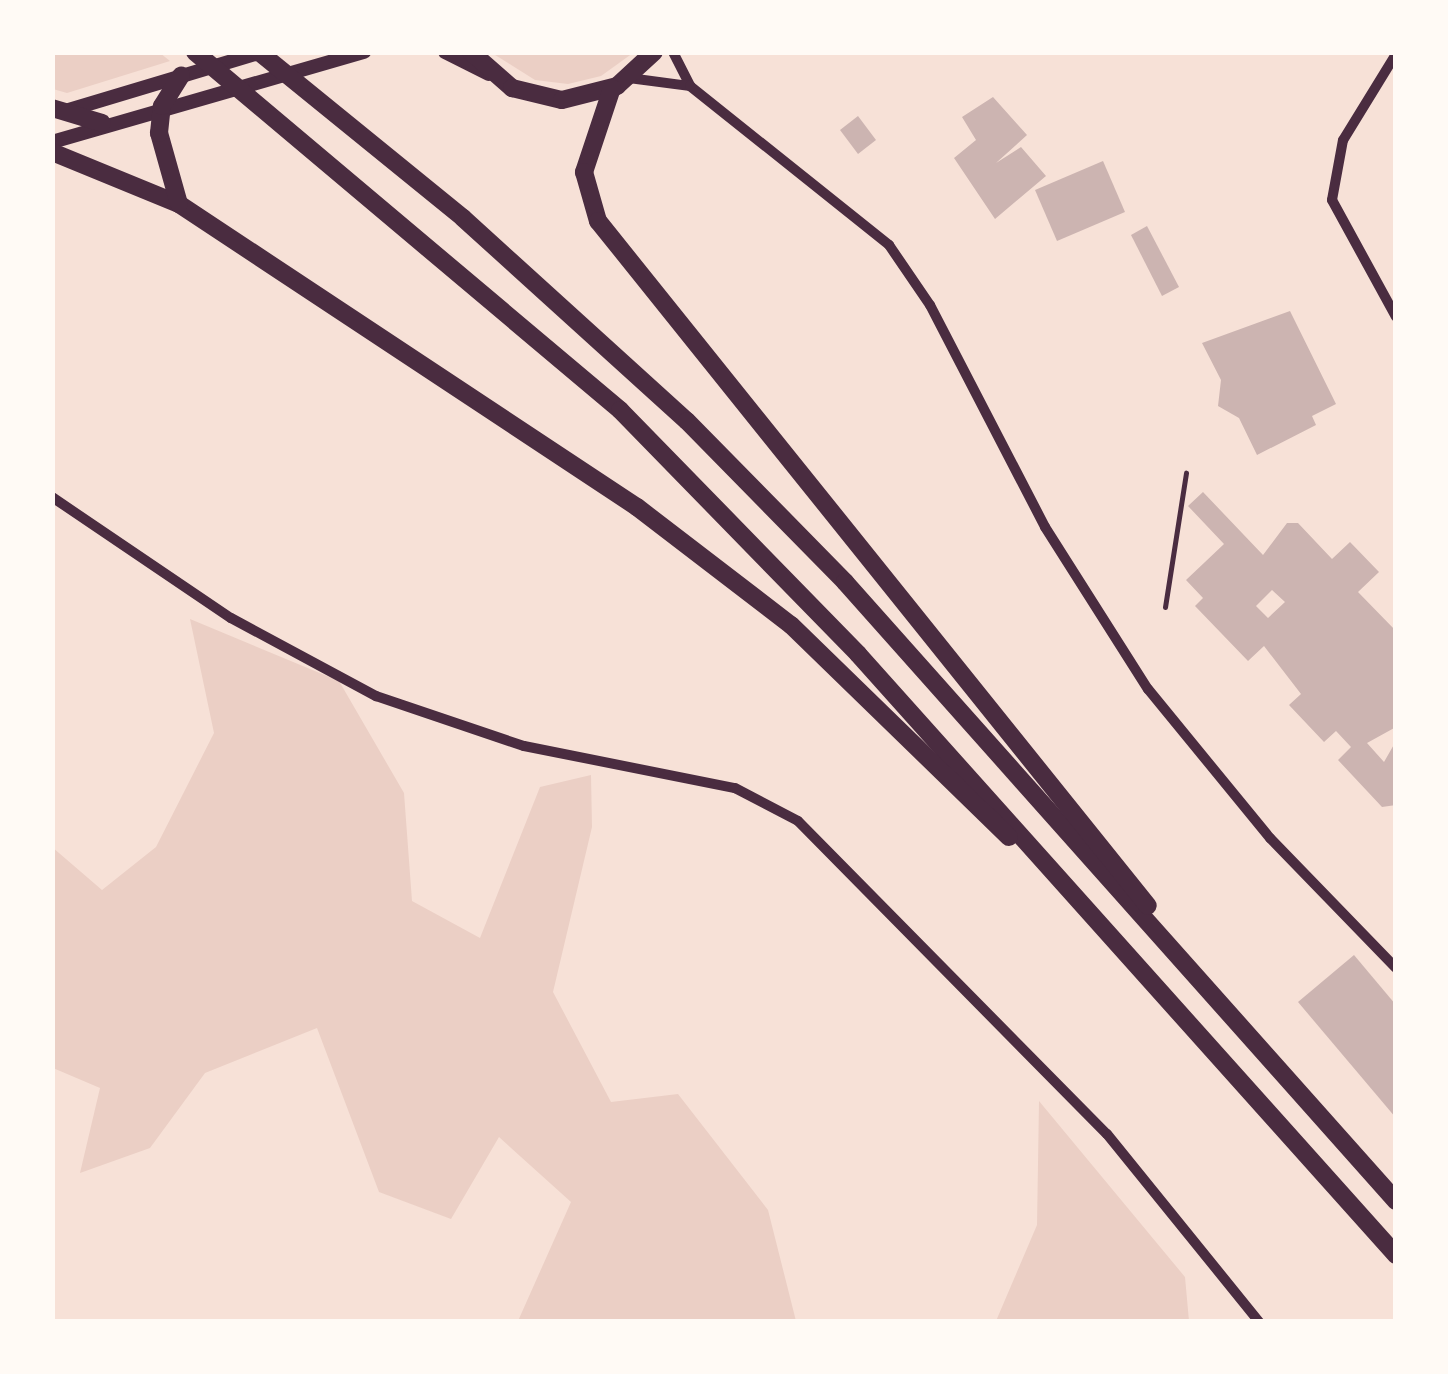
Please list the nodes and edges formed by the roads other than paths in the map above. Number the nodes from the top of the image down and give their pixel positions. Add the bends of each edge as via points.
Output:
1 (195, 52) edge
2 (261, 52) edge
3 (444, 52) edge
4 (471, 52) edge
5 (654, 52) edge
6 (673, 52) edge
7 (358, 54) edge
8 (1396, 54) edge
9 (185, 74) junction
10 (497, 78) junction
11 (629, 78) junction
12 (690, 86) junction
13 (612, 88) junction
14 (162, 106) junction
15 (55, 111) edge
16 (102, 124) junction
17 (52, 142) edge
18 (52, 152) edge
19 (179, 204) junction
20 (1396, 318) edge
21 (1186, 473) dead end
22 (52, 497) edge
23 (1165, 608) dead end
24 (1076, 902) junction
25 (1396, 968) edge
26 (1197, 976) junction
27 (1396, 1201) edge
28 (1396, 1255) edge
29 (1259, 1322) edge

1 - 24 main road via 620,410 858,654
2 - 9 street
2 - 26 main road via 463,218 687,421 845,582
3 - 10 street
4 - 10 main road
5 - 11 main road
6 - 12 street
7 - 14 street
8 - 20 street via 1344,140 1332,200
9 - 14 main road
9 - 15 street
10 - 13 main road via 544,98
11 - 12 street
11 - 13 main road
12 - 25 street via 889,245 930,304 1045,527 1148,690 1270,838
13 - 26 main road via 584,172 598,220
14 - 16 street
14 - 19 main road via 159,133
15 - 16 main road
16 - 17 street
18 - 19 main road
19 - 24 main road via 636,507 775,613
21 - 23 lane
22 - 29 street via 231,618 376,696 524,746 735,788 798,821 1107,1134
24 - 28 main road
26 - 27 main road

